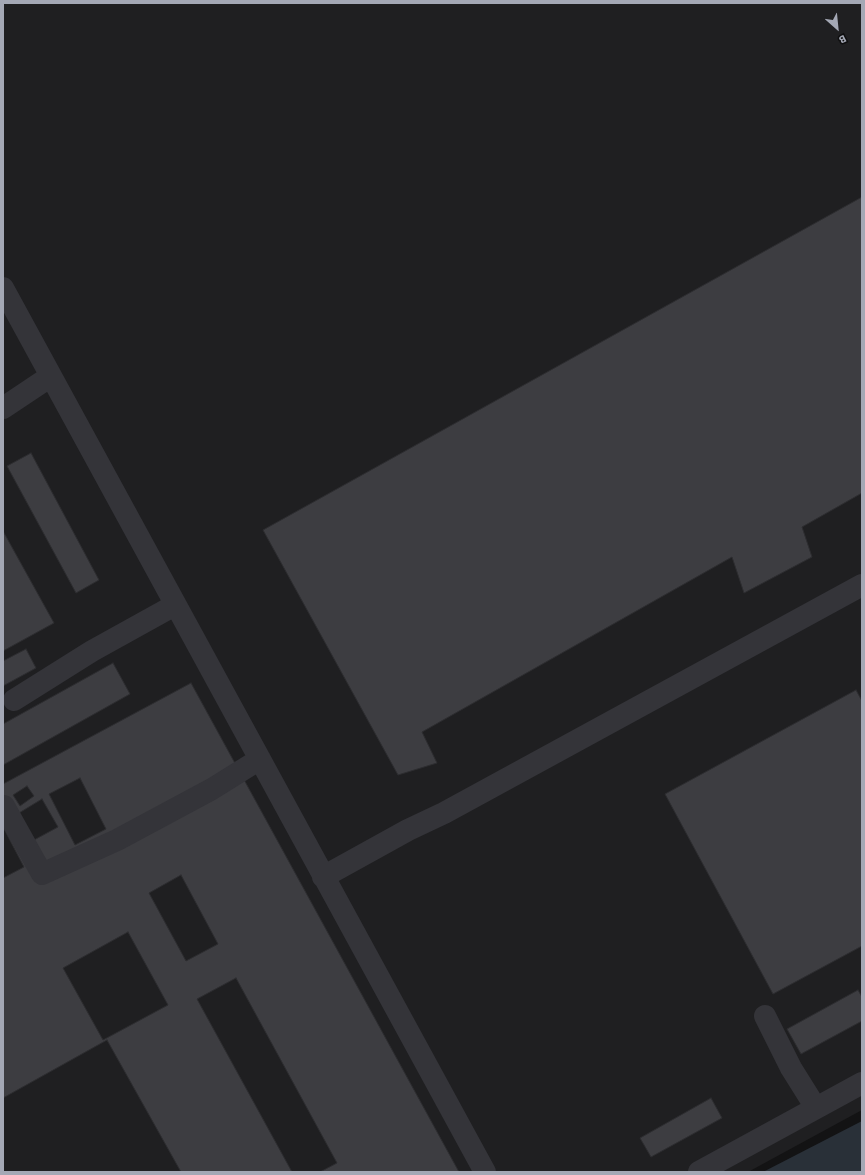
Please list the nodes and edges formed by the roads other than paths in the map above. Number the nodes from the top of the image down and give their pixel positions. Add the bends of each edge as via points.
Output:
1 (3, 288) edge
2 (51, 376) junction
3 (3, 408) edge
4 (862, 585) edge
5 (175, 604) junction
6 (14, 700) dead end
7 (260, 759) junction
8 (4, 806) edge
9 (323, 876) junction
10 (765, 1016) dead end
11 (862, 1083) edge
12 (816, 1108) junction
13 (485, 1172) edge
14 (699, 1172) edge

1 - 2 street
2 - 3 street
2 - 5 street
4 - 9 street via 444,813
5 - 6 street via 92,651
5 - 7 street
7 - 8 street via 212,789 117,840 42,874
7 - 9 street
9 - 13 street
10 - 12 street via 791,1068
11 - 12 street
12 - 14 street

